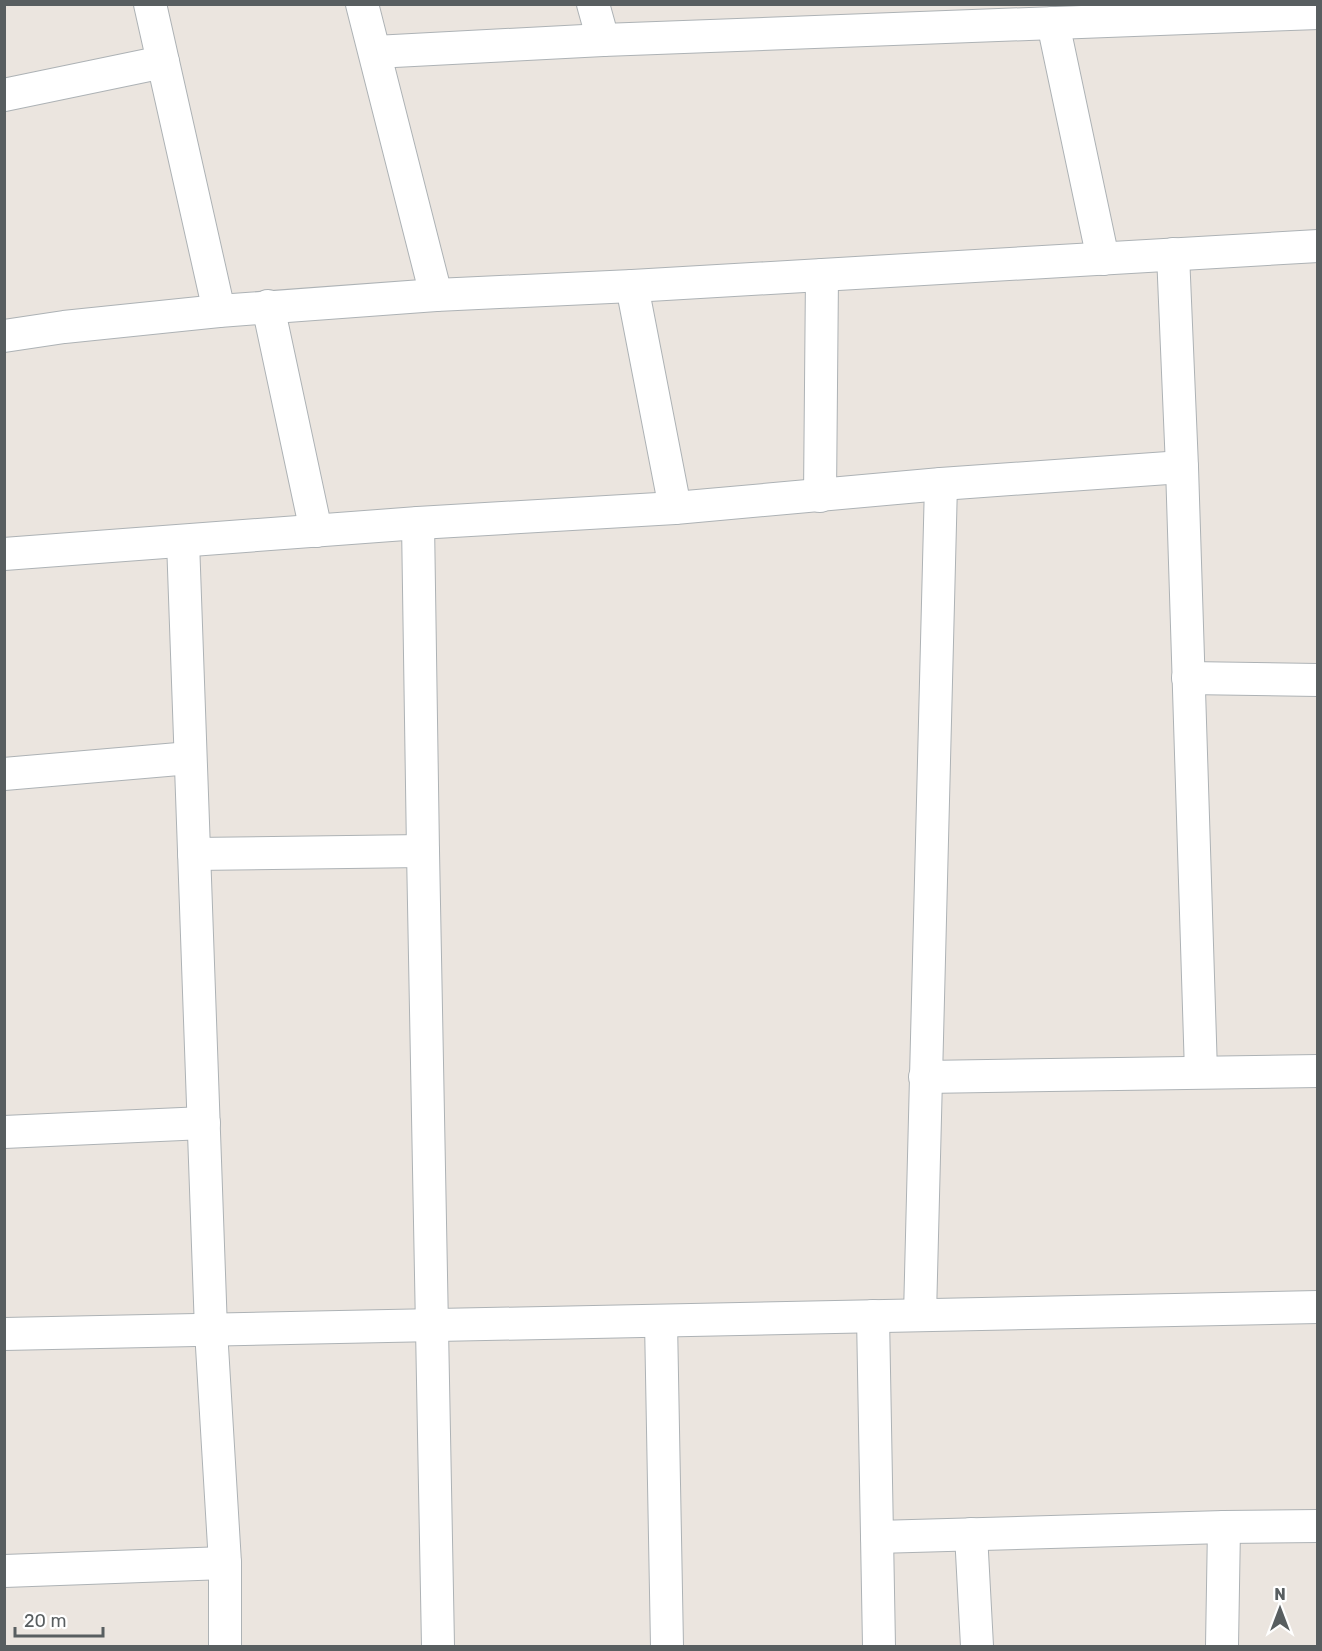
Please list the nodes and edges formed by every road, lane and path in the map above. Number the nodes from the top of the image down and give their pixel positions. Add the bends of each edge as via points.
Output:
1 (150, 4) edge
2 (362, 4) edge
3 (593, 4) edge
4 (1215, 10) edge
5 (1317, 13) edge
6 (821, 18) edge
7 (1053, 22) junction
8 (603, 40) junction
9 (375, 52) junction
10 (163, 62) junction
11 (4, 95) edge
12 (1317, 246) edge
13 (1173, 254) junction
14 (1103, 259) junction
15 (822, 275) junction
16 (632, 286) junction
17 (436, 295) junction
18 (268, 306) junction
19 (219, 311) junction
20 (4, 336) edge
21 (1182, 467) junction
22 (941, 484) junction
23 (820, 496) junction
24 (675, 508) junction
25 (418, 523) junction
26 (316, 531) junction
27 (183, 541) junction
28 (4, 554) edge
29 (1188, 678) junction
30 (1317, 680) edge
31 (190, 758) junction
32 (4, 774) edge
33 (423, 851) junction
34 (194, 854) junction
35 (1317, 1071) edge
36 (1201, 1072) junction
37 (925, 1077) junction
38 (204, 1123) junction
39 (4, 1132) edge
40 (1317, 1307) edge
41 (920, 1315) junction
42 (873, 1316) junction
43 (661, 1321) junction
44 (433, 1325) junction
45 (211, 1330) junction
46 (4, 1334) edge
47 (1317, 1526) edge
48 (1224, 1527) junction
49 (971, 1534) junction
50 (877, 1537) junction
51 (225, 1563) junction
52 (4, 1571) edge
53 (225, 1647) edge
54 (438, 1647) edge
55 (667, 1647) edge
56 (879, 1647) edge
57 (977, 1647) edge
58 (1222, 1647) edge

1 - 10 street
2 - 9 street
3 - 8 street
4 - 5 street
4 - 7 street
6 - 7 street
6 - 8 street
7 - 14 street
8 - 9 street
9 - 17 street
10 - 11 street
10 - 19 street
12 - 13 street
13 - 14 street
13 - 21 street
14 - 15 street
15 - 16 street
15 - 23 street
16 - 17 street
16 - 24 street
17 - 18 street
18 - 19 street
18 - 26 street
19 - 20 street
21 - 22 street
21 - 29 street
22 - 23 street
22 - 37 street
23 - 24 street
24 - 25 street
25 - 26 street
25 - 33 street
26 - 27 street
27 - 28 street
27 - 31 street
29 - 30 street
29 - 36 street
31 - 32 street
31 - 34 street
33 - 34 street
33 - 44 street
34 - 38 street
35 - 36 street
36 - 37 street
37 - 41 street
38 - 39 street
38 - 45 street
40 - 41 street
41 - 42 street
42 - 43 street
42 - 50 street
43 - 44 street
43 - 55 street
44 - 45 street
44 - 54 street
45 - 46 street
45 - 51 street
47 - 48 street
48 - 49 street
48 - 58 street
49 - 50 street
49 - 57 street
50 - 56 street
51 - 52 street
51 - 53 street

